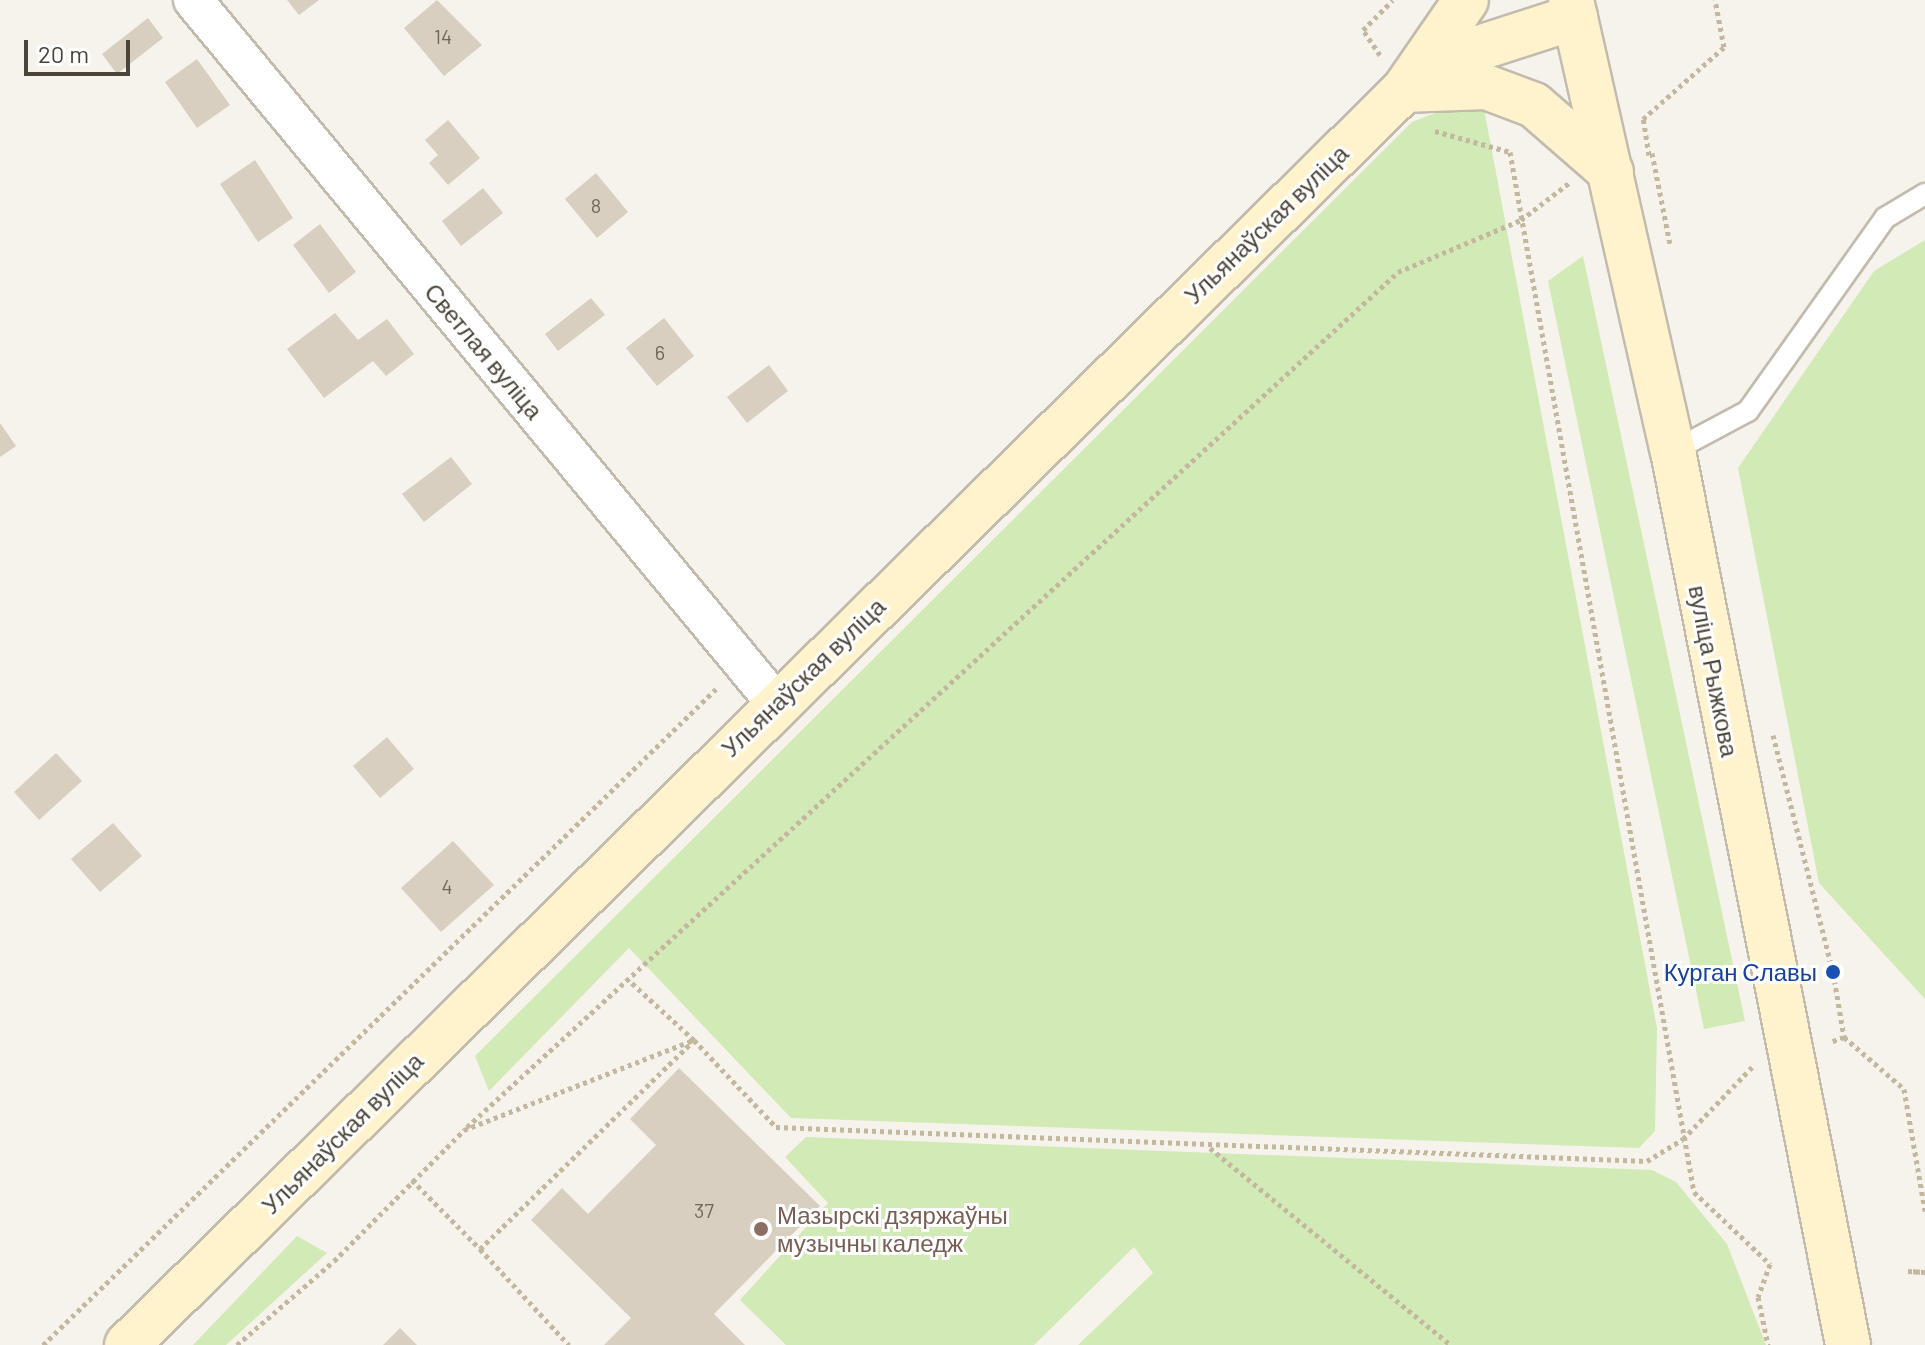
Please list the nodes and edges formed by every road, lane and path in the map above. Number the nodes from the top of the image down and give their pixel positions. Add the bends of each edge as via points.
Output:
1 (193, 0) edge
2 (1466, 0) edge
3 (1568, 6) edge
4 (1404, 90) junction
5 (1434, 131) dead end
6 (1611, 172) junction
7 (1925, 194) edge
8 (1521, 220) junction
9 (1673, 451) junction
10 (743, 663) junction
11 (776, 703) junction
12 (1833, 972) dead end
13 (631, 982) junction
14 (1844, 1037) junction
15 (694, 1040) junction
16 (1788, 1057) junction
17 (464, 1130) junction
18 (1683, 1139) junction
19 (1209, 1147) junction
20 (412, 1180) junction
21 (1925, 1211) edge
22 (480, 1249) junction
23 (43, 1345) edge
24 (127, 1345) edge
25 (237, 1345) edge
26 (569, 1345) edge
27 (1451, 1345) edge
28 (1768, 1345) edge
29 (1848, 1345) edge

1 - 10 street, Светлая вуліца
2 - 4 main road, Ульянаўская вуліца
3 - 4 main road
3 - 6 main road, вуліца Рыжкова
4 - 6 main road via 1486,87 1534,105
4 - 11 main road, Ульянаўская вуліца
5 - 8 path via 1510,152
6 - 9 main road, вуліца Рыжкова
7 - 9 lane via 1885,218 1748,411
8 - 13 path via 1398,272
8 - 18 path
9 - 16 main road, вуліца Рыжкова
10 - 11 street, Светлая вуліца
10 - 23 path
11 - 24 main road, Ульянаўская вуліца
12 - 14 path
13 - 15 path
13 - 17 path
14 - 16 path
14 - 21 path via 1904,1089
15 - 17 path
15 - 19 path via 776,1127
15 - 22 path
16 - 18 path via 1747,1065
16 - 29 main road, вуліца Рыжкова
17 - 20 path
18 - 19 path via 1647,1161
18 - 28 path via 1694,1192 1770,1264 1758,1297
19 - 27 path
20 - 22 path
20 - 25 path
22 - 26 path

